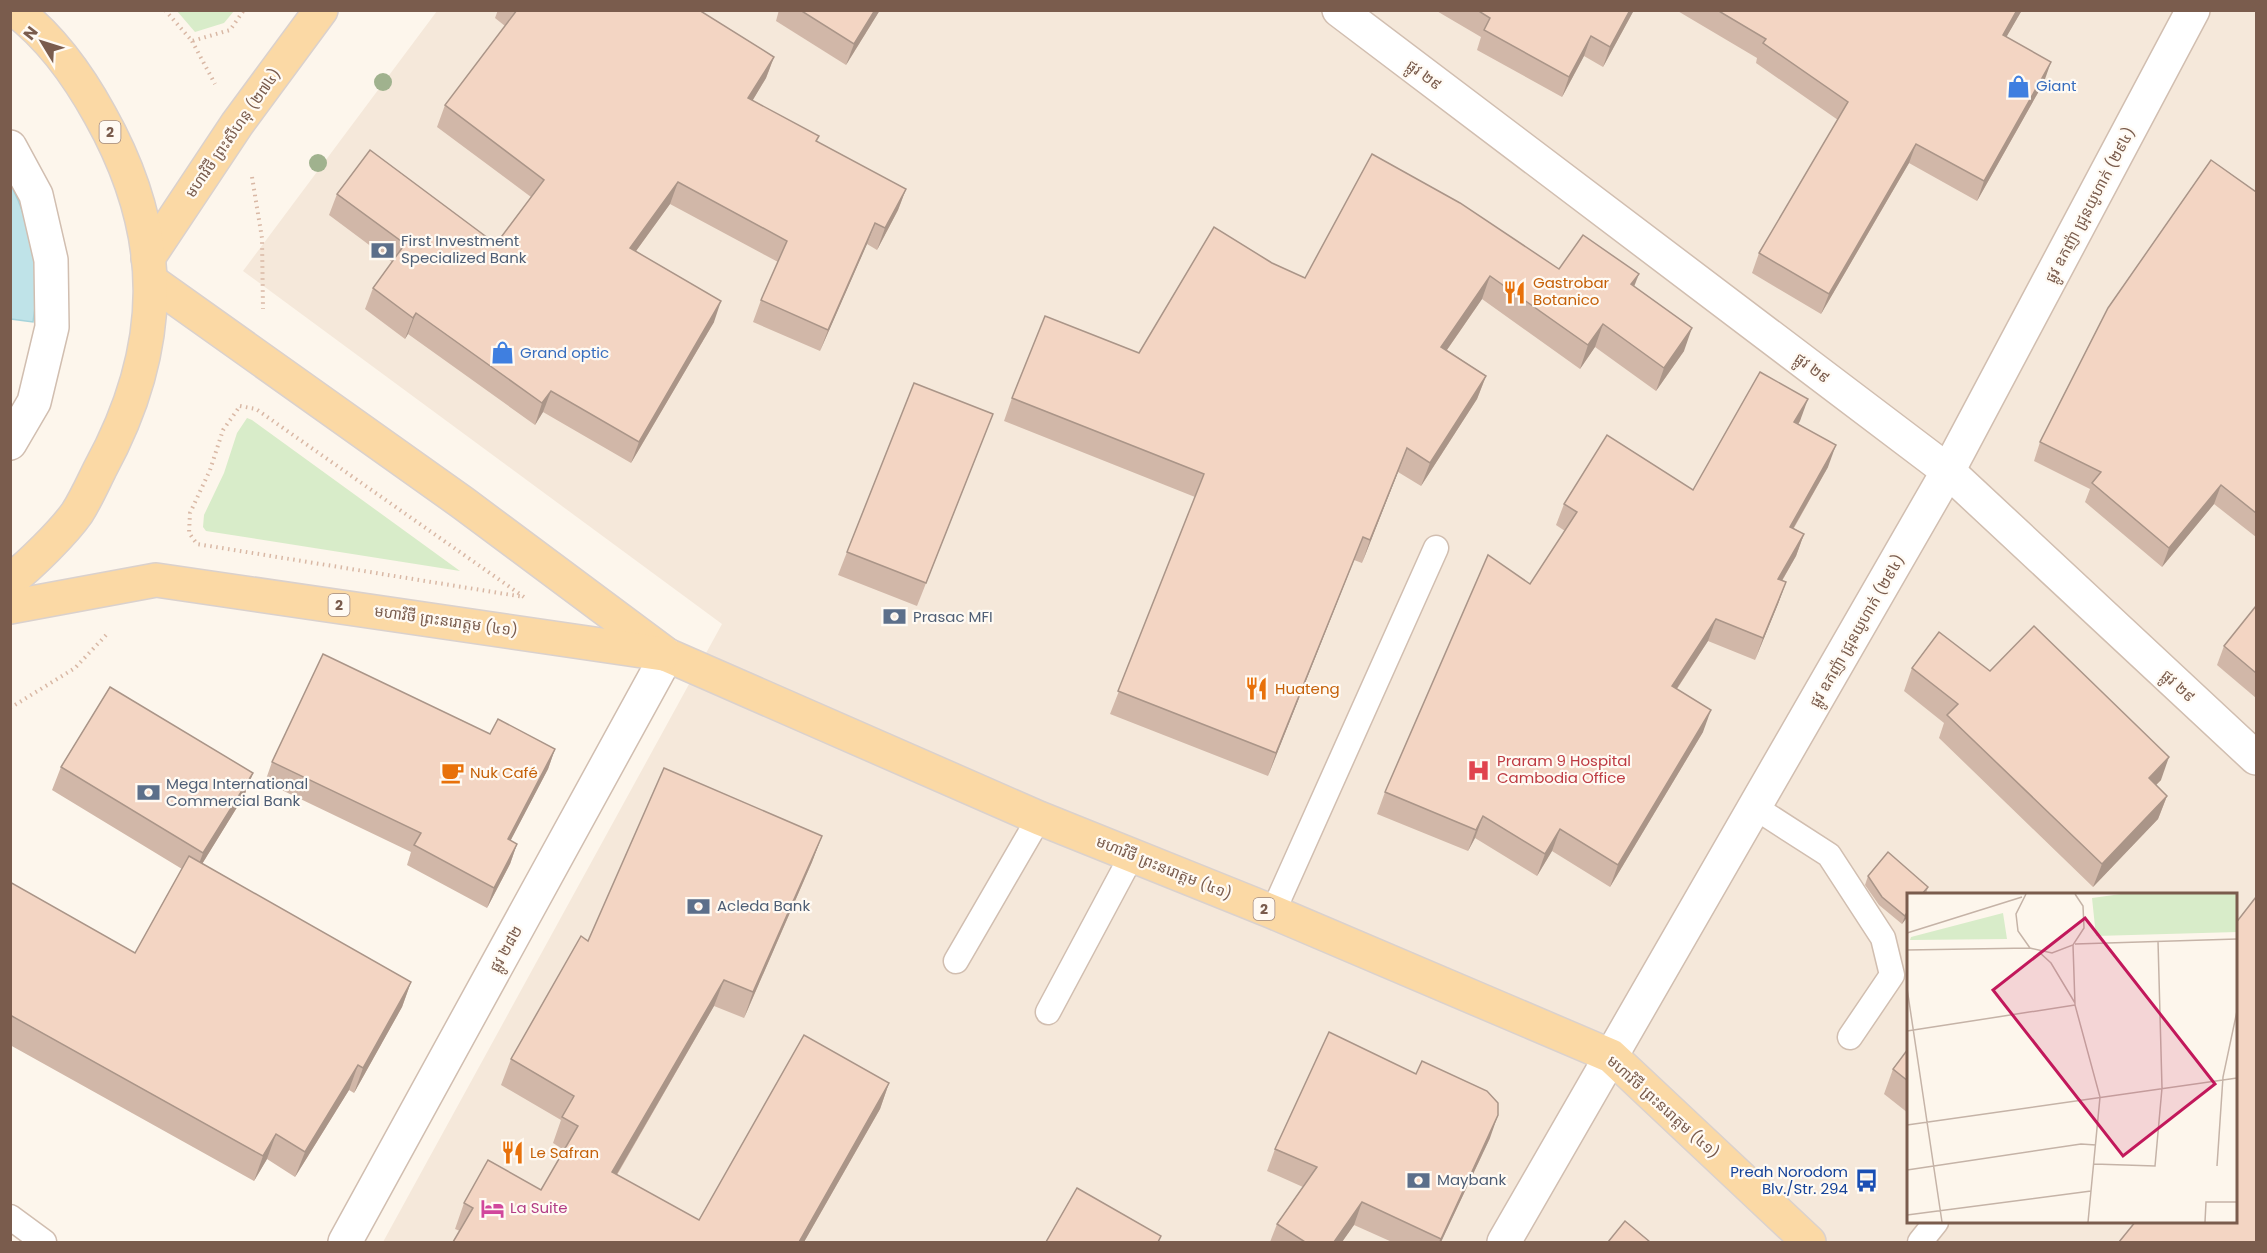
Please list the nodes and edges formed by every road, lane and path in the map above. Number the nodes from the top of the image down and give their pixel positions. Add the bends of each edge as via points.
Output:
1 (15, 10) edge
2 (165, 10) edge
3 (244, 10) edge
4 (321, 10) edge
5 (1339, 10) edge
6 (2193, 10) edge
7 (192, 41) junction
8 (237, 124) junction
9 (10, 147) edge
10 (150, 269) junction
11 (254, 354) junction
12 (240, 406) junction
13 (10, 443) edge
14 (1948, 471) junction
15 (1436, 548) dead end
16 (10, 581) edge
17 (10, 607) edge
18 (667, 655) junction
19 (2256, 758) edge
20 (1756, 808) junction
21 (1040, 818) junction
22 (1132, 855) junction
23 (1273, 912) junction
24 (957, 961) dead end
25 (1048, 1012) dead end
26 (1850, 1037) dead end
27 (1611, 1056) junction
28 (10, 1217) edge
29 (1934, 1223) edge
30 (44, 1242) edge
31 (345, 1242) edge
32 (1504, 1242) edge
33 (1809, 1242) edge
34 (1920, 1242) edge

1 - 10 main road, 2 via 34,25 77,74 111,135 136,195
2 - 7 path
3 - 7 path via 230,30
4 - 8 main road, មហាវិថី ព្រះសីហនុ (២៧៤)
5 - 14 street, ផ្លូវ ២៩
6 - 14 street, ផ្លូវ ឧកញ៉ា ជ្រុនយូហាក់ (២៩៤)
7 - 8 path
8 - 10 main road, មហាវិថី ព្រះសីហនុ (២៧៤)
8 - 11 path via 251,166 262,238 263,307
9 - 13 street via 36,195 51,260 52,327 34,402
10 - 11 main road, មហាវិថី ព្រះនរោត្តម (៤១) / 2
10 - 16 main road, 2 via 150,323 123,427 76,514
11 - 12 path
11 - 18 main road, មហាវិថី ព្រះនរោត្តម (៤១) / 2
12 - 12 path via 256,409 524,597 197,544 189,533 190,513 223,429
14 - 19 street, ផ្លូវ ២៩
14 - 20 street, ផ្លូវ ឧកញ៉ា ជ្រុនយូហាក់ (២៩៤)
15 - 23 lane
17 - 18 main road, មហាវិថី ព្រះនរោត្តម (៤១) / 2 via 156,580
18 - 21 main road, មហាវិថី ព្រះនរោត្តម (៤១) / 2
18 - 31 street, ផ្លូវ ២៨២
20 - 26 lane via 1829,855 1883,938 1892,975
20 - 27 street, ផ្លូវ ឧកញ៉ា ជ្រុនយូហាក់ (២៩៤)
21 - 22 main road, មហាវិថី ព្រះនរោត្តម (៤១) / 2
21 - 24 lane
22 - 23 main road, មហាវិថី ព្រះនរោត្តម (៤១) / 2
22 - 25 lane
23 - 27 main road, មហាវិថី ព្រះនរោត្តម (៤១) / 2
27 - 32 street, ផ្លូវ ឧកញ៉ា ជ្រុនយូហាក់ (២៩៤)
27 - 33 main road, មហាវិថី ព្រះនរោត្តម (៤១) / 2
28 - 30 lane
29 - 34 lane

